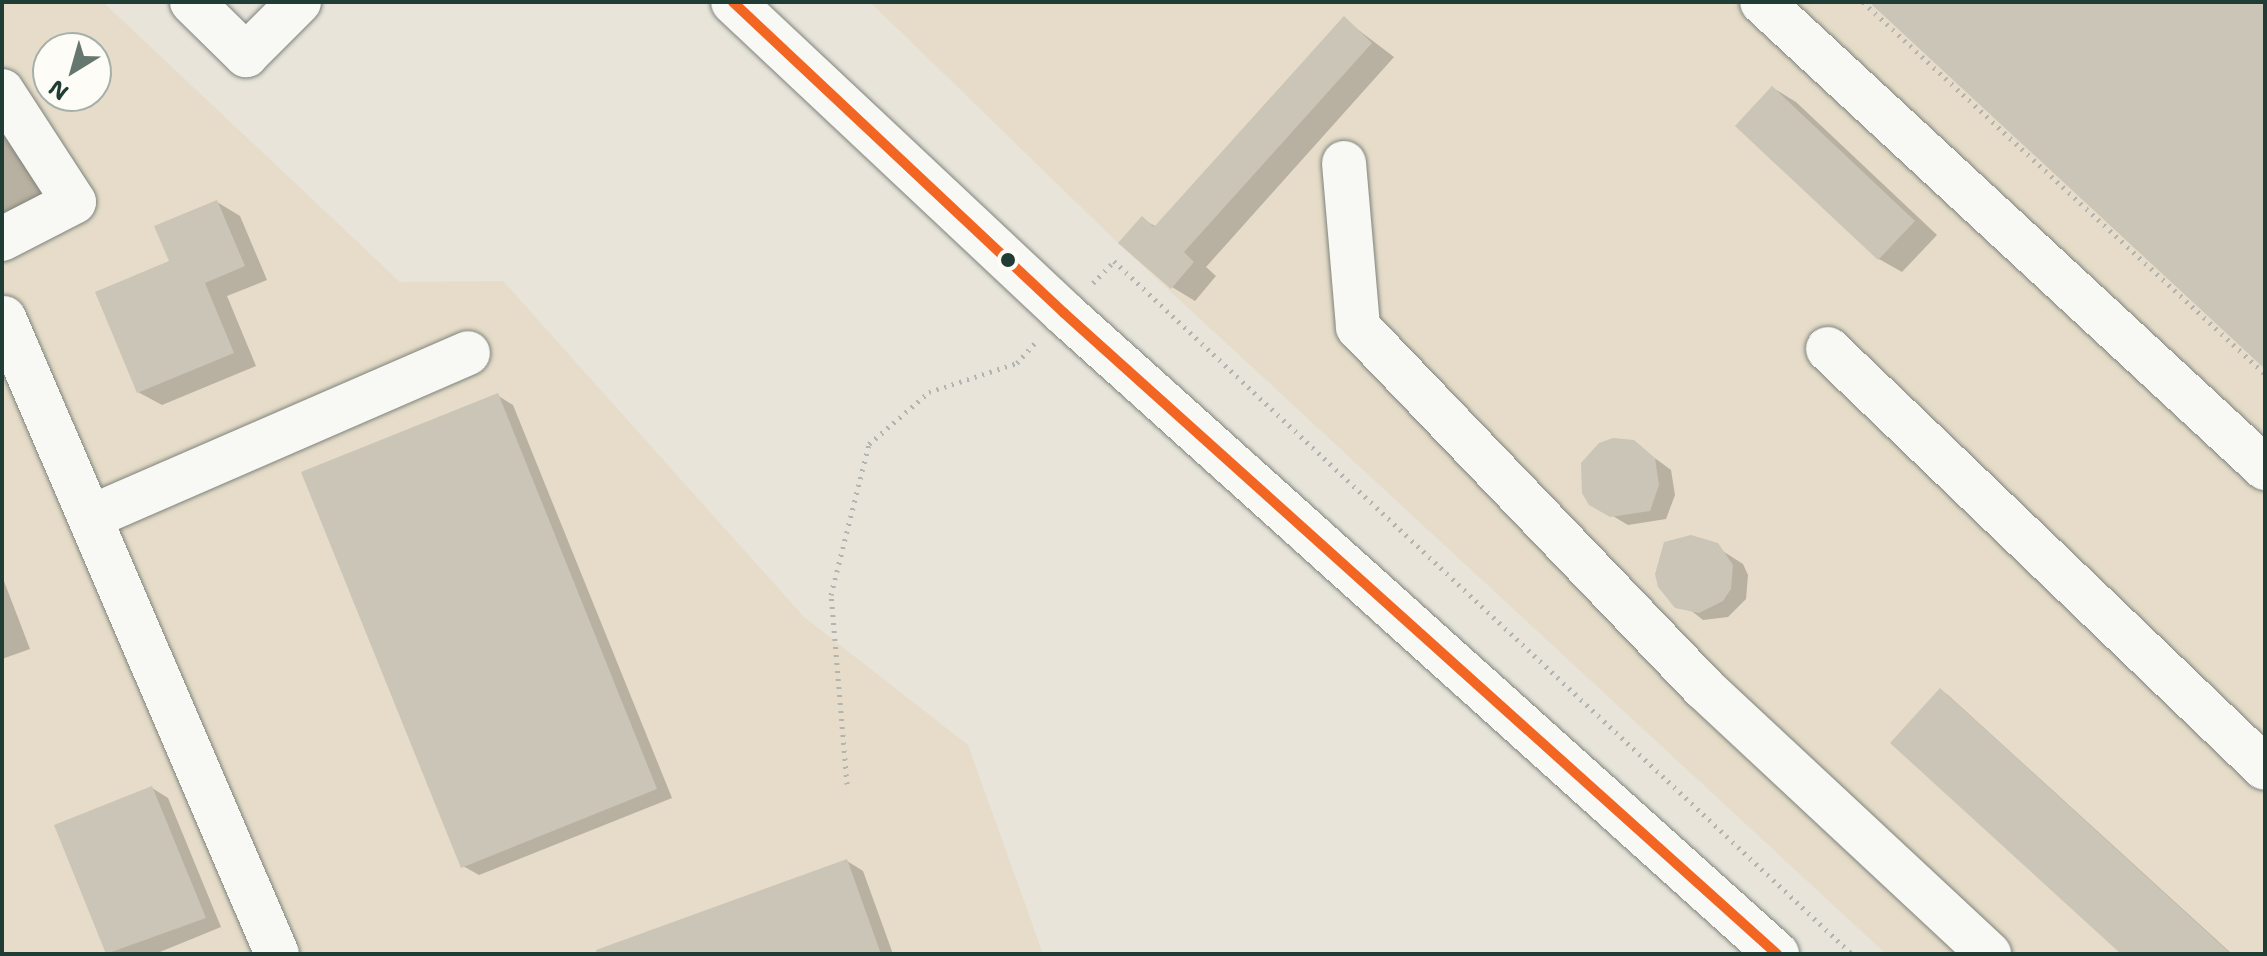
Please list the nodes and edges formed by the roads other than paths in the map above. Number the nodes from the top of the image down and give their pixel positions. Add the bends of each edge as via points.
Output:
1 (192, 2) edge
2 (299, 2) edge
3 (733, 2) edge
4 (1762, 2) edge
5 (2, 91) edge
6 (1344, 163) dead end
7 (2, 239) edge
8 (4, 318) dead end
9 (1828, 349) dead end
10 (468, 353) dead end
11 (2265, 468) edge
12 (91, 517) junction
13 (2265, 768) edge
14 (277, 954) edge
15 (1777, 954) edge
16 (1989, 954) edge

1 - 2 street via 246,55
3 - 15 street via 1064,313
4 - 11 street
5 - 7 street via 74,202
6 - 16 street via 1358,327 1704,688
8 - 12 street
9 - 13 street
10 - 12 street
12 - 14 street

